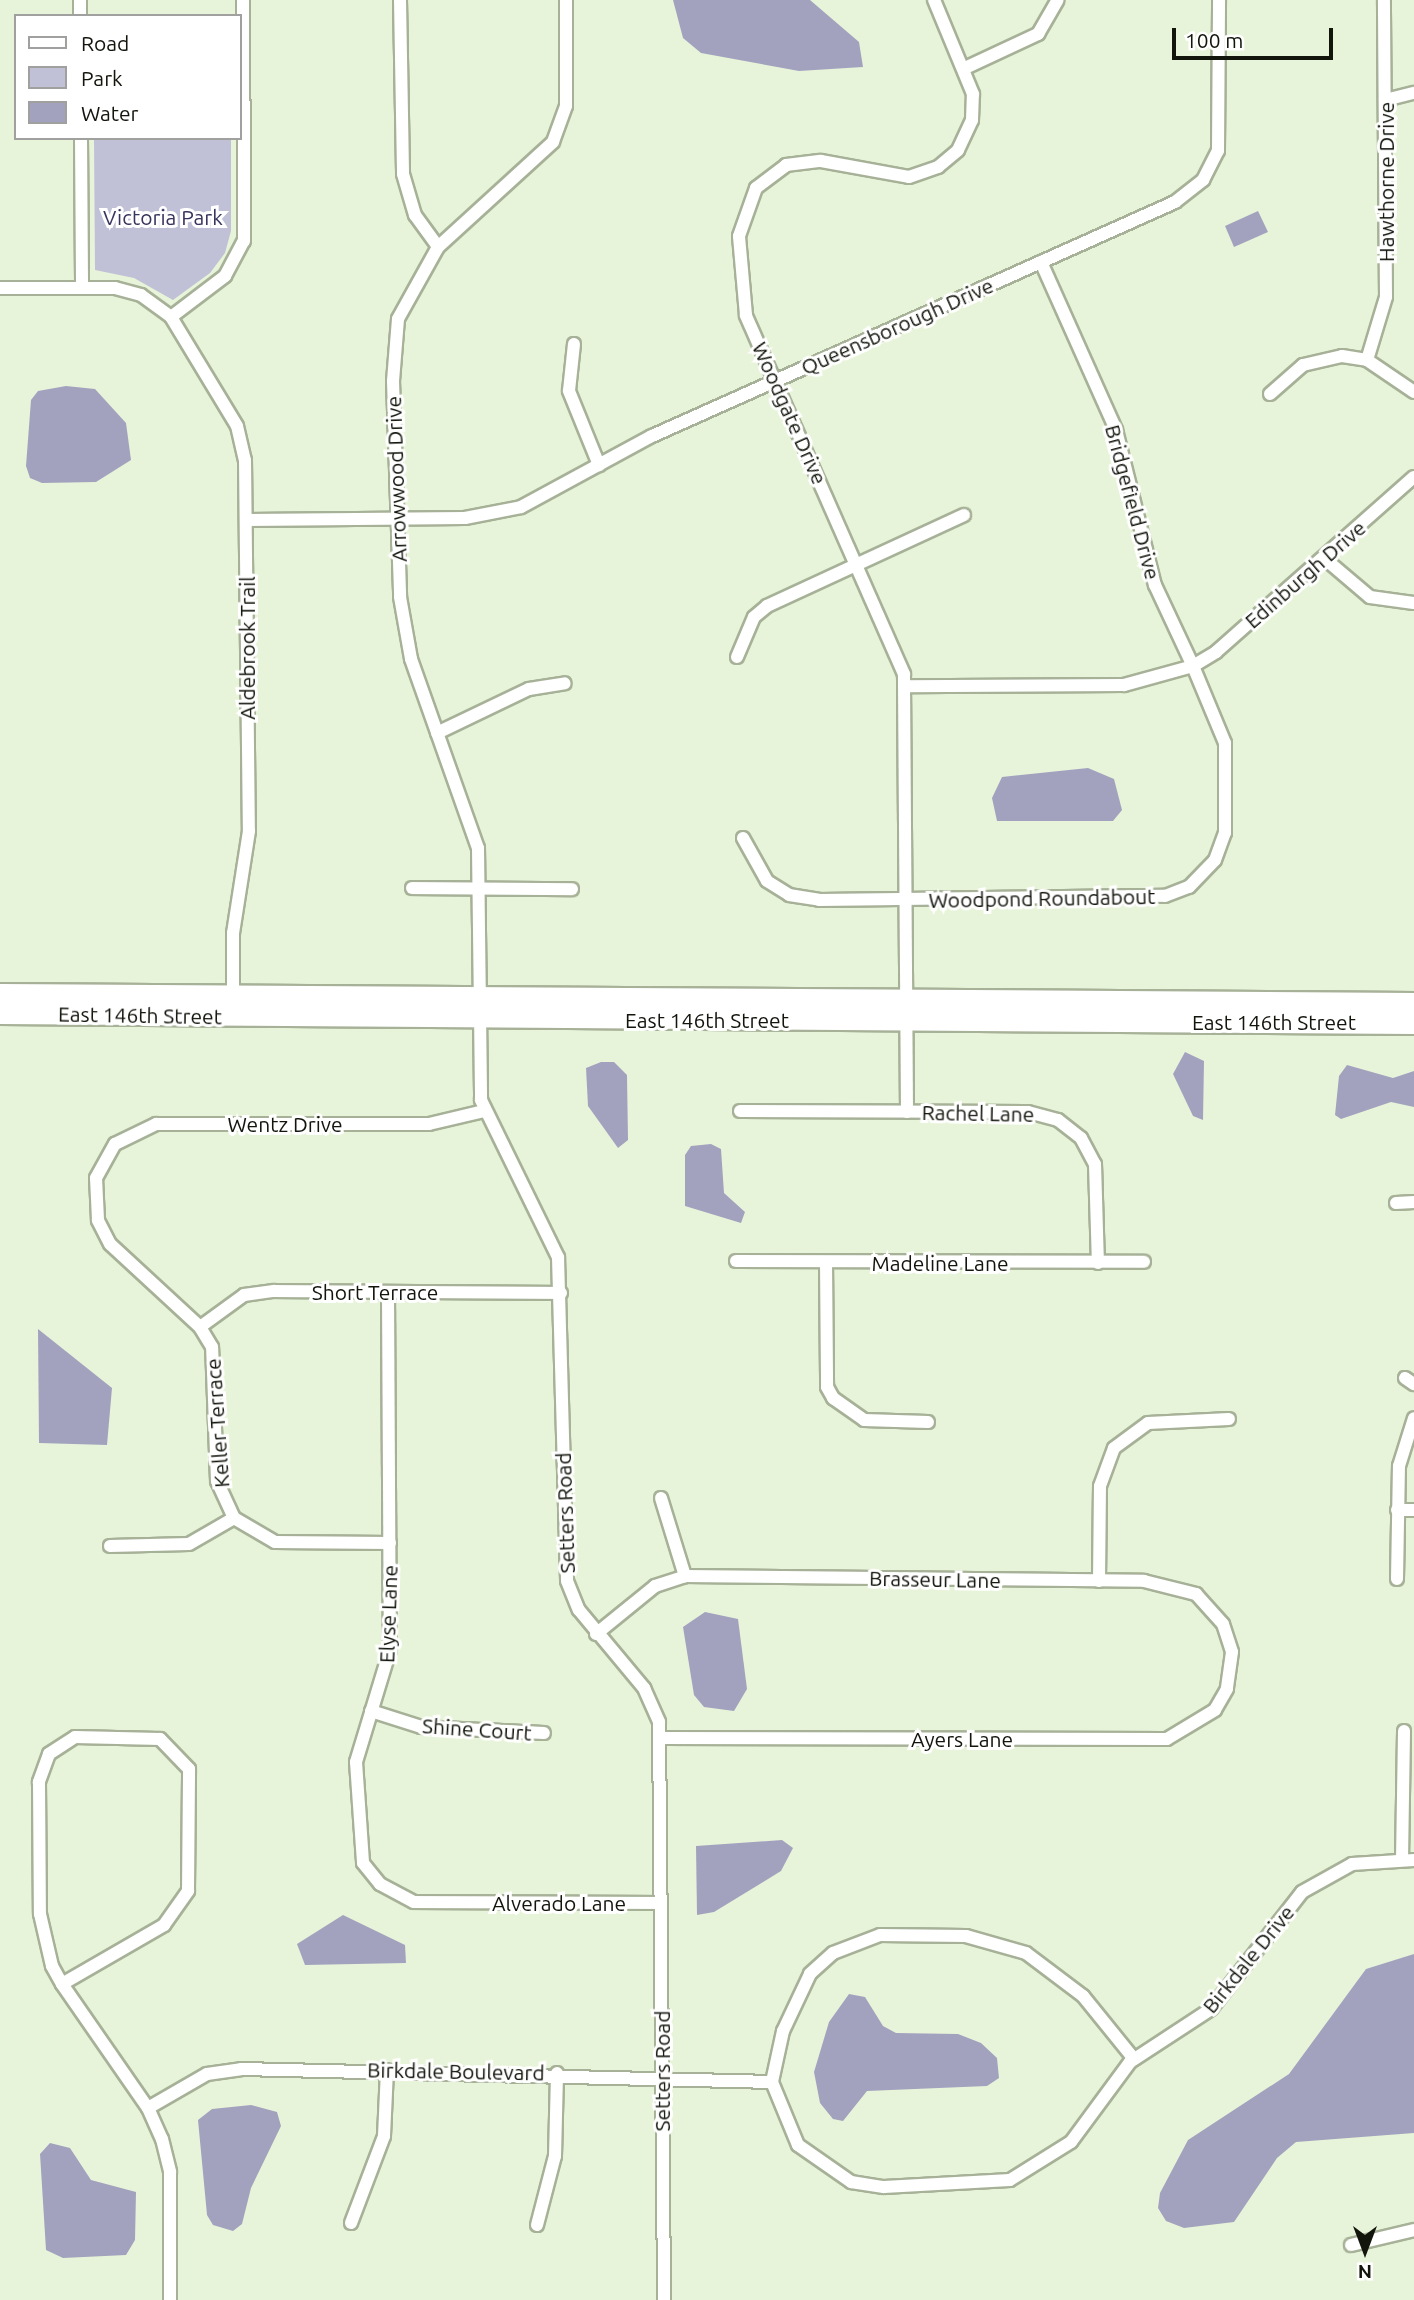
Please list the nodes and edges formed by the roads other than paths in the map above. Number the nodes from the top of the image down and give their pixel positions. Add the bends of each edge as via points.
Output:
1 (243, 0) edge
2 (400, 0) edge
3 (566, 0) edge
4 (934, 0) edge
5 (1058, 0) edge
6 (1219, 0) edge
7 (1384, 0) edge
8 (965, 68) junction
9 (1414, 93) edge
10 (1385, 100) junction
11 (81, 140) edge
12 (438, 247) junction
13 (1041, 262) junction
14 (0, 288) edge
15 (82, 288) junction
16 (170, 317) junction
17 (574, 344) dead end
18 (1367, 360) junction
19 (775, 381) junction
20 (1414, 392) edge
21 (1270, 394) dead end
22 (599, 465) junction
23 (1414, 477) edge
24 (964, 515) dead end
25 (398, 519) junction
26 (247, 520) junction
27 (1324, 558) junction
28 (857, 564) junction
29 (1414, 603) edge
30 (737, 657) dead end
31 (1193, 666) junction
32 (565, 683) dead end
33 (905, 686) junction
34 (437, 733) junction
35 (743, 838) dead end
36 (412, 888) dead end
37 (481, 888) junction
38 (572, 889) dead end
39 (907, 899) junction
40 (0, 994) edge
41 (233, 997) junction
42 (1414, 1003) edge
43 (479, 1010) junction
44 (907, 1010) junction
45 (0, 1013) edge
46 (1414, 1023) edge
47 (484, 1111) junction
48 (740, 1111) dead end
49 (907, 1112) junction
50 (101, 1165) joint
51 (1414, 1202) edge
52 (1396, 1203) dead end
53 (736, 1261) dead end
54 (826, 1262) junction
55 (1144, 1262) dead end
56 (1098, 1263) junction
57 (388, 1292) junction
58 (561, 1293) junction
59 (200, 1326) junction
60 (1414, 1418) edge
61 (1229, 1419) dead end
62 (928, 1422) dead end
63 (661, 1499) dead end
64 (1397, 1510) junction
65 (1414, 1510) edge
66 (234, 1518) junction
67 (390, 1543) junction
68 (110, 1546) dead end
69 (685, 1576) junction
70 (1397, 1579) dead end
71 (1099, 1581) junction
72 (596, 1634) junction
73 (1230, 1676) joint
74 (371, 1711) junction
75 (1404, 1731) dead end
76 (544, 1733) dead end
77 (661, 1738) junction
78 (1408, 1860) edge
79 (660, 1903) junction
80 (457, 1904) joint
81 (62, 1984) junction
82 (1134, 2059) junction
83 (387, 2070) junction
84 (557, 2073) junction
85 (662, 2082) junction
86 (772, 2082) junction
87 (148, 2108) junction
88 (351, 2223) dead end
89 (537, 2225) dead end
90 (1414, 2230) edge
91 (1351, 2245) dead end
92 (170, 2300) edge
93 (664, 2300) edge

1 - 16 street via 244,241 225,276
2 - 12 street via 402,174 415,215
3 - 12 street, Arrowwood Drive via 566,106 553,142
4 - 8 street, Woodgate Drive
5 - 8 street via 1038,34
6 - 13 street, Queensborough Drive via 1219,141 1210,172 1175,202
7 - 10 street, Hawthorne Drive
8 - 19 street, Woodgate Drive via 974,105 969,129 938,167 901,178 800,161 772,173 750,197 740,226 741,298
9 - 10 street
10 - 18 street, Hawthorne Drive via 1386,297
11 - 15 street
12 - 25 street, Arrowwood Drive via 406,297 394,342
13 - 19 street, Queensborough Drive
13 - 31 street, Bridgefield Drive via 1116,430 1155,585
14 - 15 street
15 - 16 street via 135,292
16 - 26 street, Aldebrook Trail via 237,426
17 - 22 street via 569,391
18 - 20 street
18 - 21 street via 1313,361
19 - 22 street, Queensborough Drive
19 - 28 street, Woodgate Drive
22 - 25 street, Queensborough Drive via 551,494 499,513
23 - 27 street, Edinburgh Drive
24 - 28 street
25 - 26 street, Queensborough Drive
25 - 34 street, Arrowwood Drive via 403,620
26 - 41 street, Aldebrook Trail via 249,843 233,933
27 - 29 street via 1370,597
27 - 31 street, Edinburgh Drive
28 - 30 street via 767,606 754,617
28 - 33 street, Woodgate Drive via 900,660
31 - 33 street via 1124,685
31 - 39 street, Woodpond Roundabout via 1225,743 1225,833 1199,879 1154,897
32 - 34 street via 529,689
33 - 39 street, Woodgate Drive
34 - 37 street, Arrowwood Drive via 470,816
35 - 39 street, Woodpond Roundabout via 762,875 789,895
36 - 37 street
37 - 38 street
37 - 43 street, Arrowwood Drive
39 - 44 street, Woodgate Drive
40 - 41 main road, East 146th Street
41 - 43 main road, East 146th Street
42 - 44 main road, East 146th Street
43 - 44 main road, East 146th Street
43 - 45 main road, East 146th Street
43 - 47 street, Setters Road
44 - 46 main road, East 146th Street
44 - 49 street, Woodgate Drive
47 - 50 street, Wentz Drive via 429,1125 156,1124 127,1135
47 - 58 street, Setters Road via 552,1240
48 - 49 street, Rachel Lane
49 - 56 street, Rachel Lane via 1028,1112 1071,1129 1097,1173
50 - 59 street, Keller Terrace via 94,1200 102,1232
51 - 52 street
53 - 54 street, Madeline Lane
54 - 56 street, Madeline Lane
54 - 62 street via 827,1387 832,1398 864,1420
55 - 56 street, Madeline Lane
57 - 58 street, Short Terrace
57 - 59 street, Short Terrace via 257,1292 226,1305
57 - 67 street, Elyse Lane
58 - 72 street, Setters Road via 564,1565 579,1610
59 - 66 street, Keller Terrace via 214,1357 219,1490
60 - 64 street via 1399,1466
61 - 71 street via 1148,1423 1114,1448 1100,1486
63 - 69 street
64 - 65 street
64 - 70 street
66 - 67 street, Keller Terrace via 275,1542
66 - 68 street via 190,1544
67 - 74 street, Elyse Lane via 389,1658
69 - 71 street, Brasseur Lane
69 - 72 street, Brasseur Lane via 655,1586
71 - 73 street, Brasseur Lane via 1165,1582 1196,1594 1226,1631
72 - 77 street, Setters Road via 644,1688
73 - 77 street, Ayers Lane via 1206,1720 1167,1739
74 - 76 street, Shine Court via 428,1728
74 - 80 street, Elyse Lane via 356,1762 363,1863 402,1898
75 - 78 street
77 - 79 street, Setters Road
78 - 82 street, Birkdale Drive via 1352,1864 1302,1892 1211,2009
79 - 80 street, Alverado Lane
79 - 85 street, Setters Road
81 - 81 street via 45,1947 40,1914 41,1774 60,1744 75,1737 160,1739 189,1769 188,1891 164,1925
81 - 87 street
82 - 86 street, Birkdale Drive via 1059,2153 1027,2174 973,2185 884,2187 836,2175 793,2138
82 - 86 street via 1066,1979 1026,1953 966,1936 880,1935 833,1953 810,1974 783,2031
83 - 84 street, Birkdale Boulevard
83 - 87 street, Birkdale Boulevard via 222,2070
83 - 88 street via 384,2136
84 - 85 street, Birkdale Boulevard
84 - 89 street via 555,2156
85 - 86 street, Birkdale Boulevard
85 - 93 street, Setters Road
87 - 92 street via 170,2172
90 - 91 street

